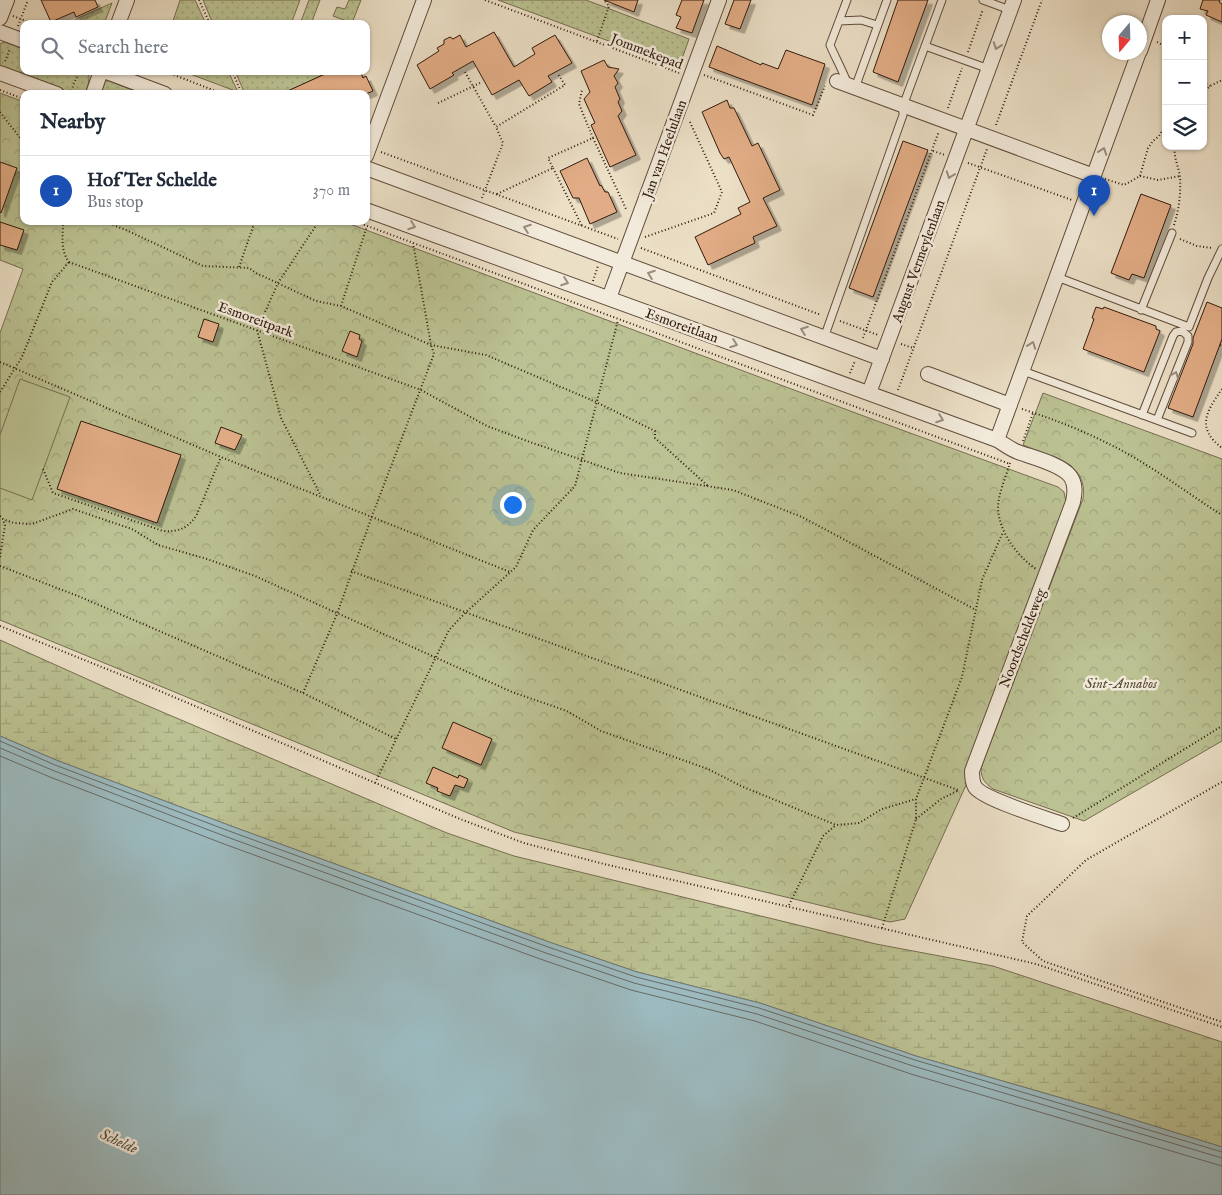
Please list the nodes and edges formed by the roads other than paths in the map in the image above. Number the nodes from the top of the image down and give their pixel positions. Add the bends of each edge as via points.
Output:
1 (127, 0) edge
2 (424, 0) edge
3 (719, 0) edge
4 (847, 0) edge
5 (887, 0) edge
6 (942, 0) edge
7 (983, 0) edge
8 (1158, 0) edge
9 (1012, 5) edge
10 (120, 20) edge
11 (839, 21) junction
12 (877, 25) junction
13 (1147, 30) edge
14 (0, 32) edge
15 (20, 40) edge
16 (925, 46) junction
17 (1136, 60) edge
18 (988, 69) junction
19 (0, 73) edge
20 (101, 75) edge
21 (114, 75) edge
22 (847, 85) junction
23 (45, 90) edge
24 (95, 90) edge
25 (154, 90) edge
26 (903, 106) junction
27 (966, 129) junction
28 (370, 147) edge
29 (370, 169) edge
30 (1094, 176) junction
31 (370, 211) edge
32 (1172, 233) road end
33 (1222, 249) edge
34 (622, 263) junction
35 (1057, 277) junction
36 (609, 298) junction
37 (1141, 310) junction
38 (824, 338) junction
39 (882, 359) junction
40 (1023, 371) junction
41 (928, 374) dead end
42 (869, 393) junction
43 (1010, 405) junction
44 (1142, 415) junction
45 (1157, 420) junction
46 (1192, 433) dead end
47 (998, 440) junction
48 (1062, 824) road end

1 - 10 street
2 - 28 street
3 - 34 street, Jan van Heelulaan
4 - 11 lane
5 - 12 lane
6 - 16 lane
7 - 9 lane
8 - 13 street
9 -> 18 street, August Vermeylenlaan
11 - 12 lane via 861,20
11 - 22 lane via 830,45 843,69
12 - 22 lane
14 - 15 street
16 - 18 lane
16 - 26 lane
30 -> 17 street
18 - 27 street, August Vermeylenlaan
19 - 23 street
20 - 24 street
21 - 25 street
22 - 26 street
26 - 27 street
26 - 38 lane via 903,115
27 - 30 street
27 -> 39 street, August Vermeylenlaan
34 -> 29 street
30 - 35 street
31 -> 36 street, Esmoreitlaan
32 - 37 lane
33 - 37 lane via 1189,327
34 - 36 street, Jan van Heelulaan
38 -> 34 street
35 - 37 lane
40 -> 35 street
36 -> 42 street, Esmoreitlaan
38 - 39 street
39 - 42 street, August Vermeylenlaan
40 - 43 street
40 - 44 lane
41 - 43 street
42 -> 47 street, Esmoreitlaan
43 - 47 street
44 - 45 lane
45 -> 44 lane via 1188,342 1188,336 1182,331 1173,336
45 - 46 lane
47 - 48 street, Noordscheldeweg via 1015,451 1062,469 1073,482 1075,493 972,776 974,785 986,795

